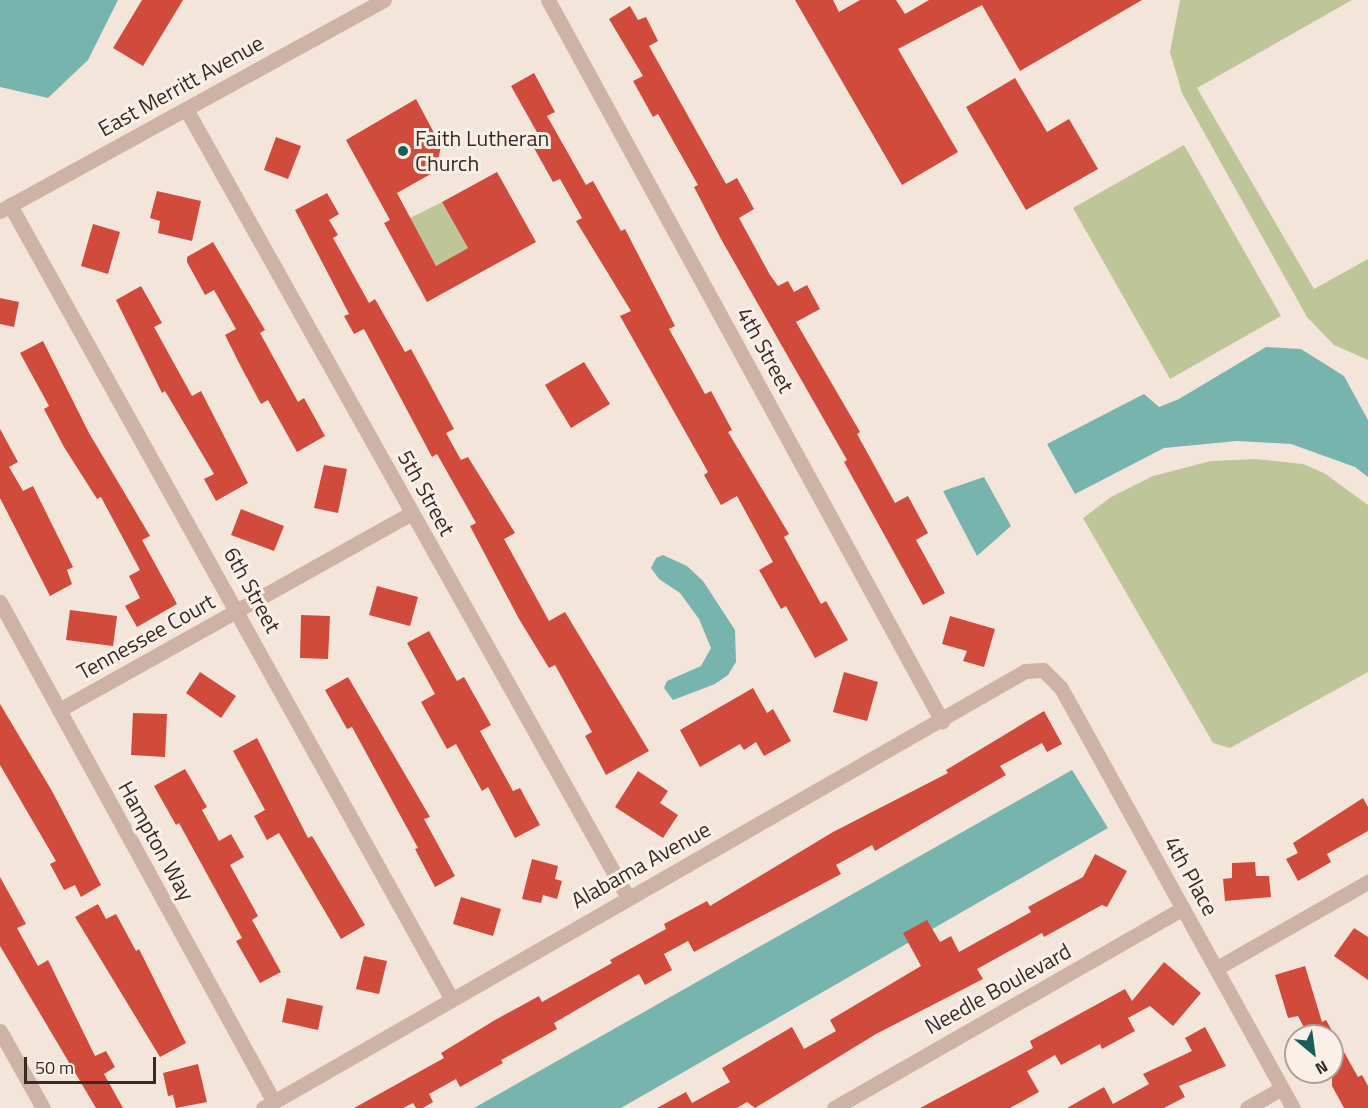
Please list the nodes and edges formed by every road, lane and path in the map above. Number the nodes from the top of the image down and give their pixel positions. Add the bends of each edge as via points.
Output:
1 (384, 0) edge
2 (548, 0) edge
3 (186, 109) junction
4 (5, 208) edge
5 (411, 513) junction
6 (0, 602) edge
7 (239, 612) junction
8 (1043, 670) joint
9 (59, 710) junction
10 (942, 722) junction
11 (1368, 882) edge
12 (628, 898) junction
13 (1183, 908) junction
14 (1217, 968) junction
15 (451, 998) junction
16 (0, 1030) edge
17 (1282, 1088) junction
18 (268, 1105) edge
19 (43, 1108) edge
20 (834, 1108) edge
21 (1246, 1108) edge
22 (1293, 1108) edge

1 - 3 street, East Merritt Avenue
2 - 10 street, 4th Street
3 - 4 street, East Merritt Avenue
3 - 5 street, 5th Street
4 - 7 street, 6th Street
5 - 7 street, Tennessee Court
5 - 12 street, 5th Street
6 - 9 street, Hampton Way
7 - 9 street, Tennessee Court
7 - 15 street, 6th Street
8 - 10 street, Alabama Avenue via 1025,671
8 - 13 street, 4th Place via 1061,688
9 - 18 street, Hampton Way
10 - 12 street, Alabama Avenue
11 - 14 street
12 - 15 street, Alabama Avenue
13 - 14 street, 4th Place
13 - 20 street, Needle Boulevard
14 - 17 street, 4th Place
15 - 18 street, Alabama Avenue
16 - 19 street
17 - 21 street
17 - 22 street, 4th Place

